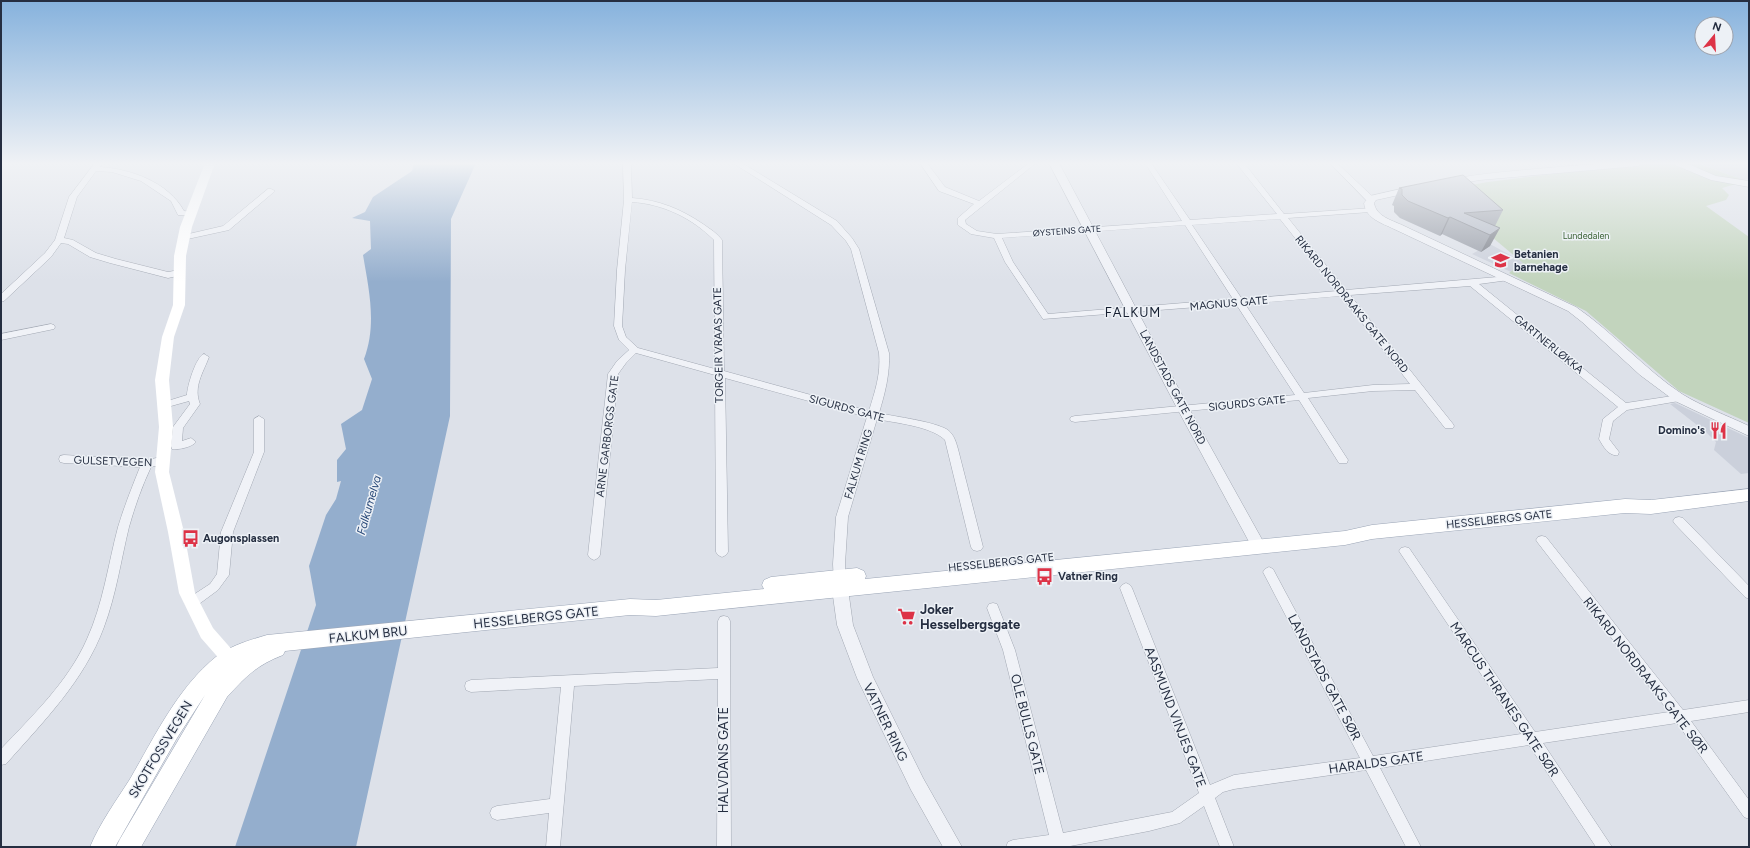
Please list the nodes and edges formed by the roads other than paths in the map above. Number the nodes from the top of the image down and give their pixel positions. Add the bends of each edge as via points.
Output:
1 (71, 203) edge
2 (175, 203) edge
3 (195, 203) edge
4 (257, 203) edge
5 (628, 203) edge
6 (652, 203) edge
7 (801, 203) edge
8 (978, 203) edge
9 (1076, 203) edge
10 (1174, 203) edge
11 (1271, 203) edge
12 (1368, 203) edge
13 (1372, 203) edge
14 (1370, 205) junction
15 (191, 214) junction
16 (1282, 216) junction
17 (1187, 223) junction
18 (1090, 229) junction
19 (996, 236) junction
20 (183, 238) junction
21 (59, 240) junction
22 (179, 273) junction
23 (1506, 278) junction
24 (1472, 283) junction
25 (1342, 293) junction
26 (1, 299) edge
27 (1238, 302) junction
28 (1133, 311) junction
29 (51, 327) dead end
30 (1, 337) edge
31 (635, 350) junction
32 (204, 357) dead end
33 (719, 373) junction
34 (1419, 387) junction
35 (192, 397) junction
36 (1303, 397) junction
37 (1679, 398) junction
38 (164, 405) junction
39 (1624, 407) junction
40 (1184, 410) junction
41 (873, 415) junction
42 (1075, 419) dead end
43 (260, 420) dead end
44 (1449, 426) dead end
45 (1749, 431) edge
46 (191, 442) dead end
47 (1614, 452) dead end
48 (64, 459) dead end
49 (1343, 460) dead end
50 (162, 461) junction
51 (147, 464) junction
52 (1749, 484) edge
53 (1749, 495) edge
54 (1625, 506) junction
55 (1679, 521) dead end
56 (1542, 540) dead end
57 (1256, 542) junction
58 (976, 547) dead end
59 (1405, 551) dead end
60 (722, 552) dead end
61 (594, 555) dead end
62 (1270, 572) dead end
63 (840, 583) junction
64 (1126, 588) dead end
65 (1749, 594) edge
66 (191, 603) junction
67 (993, 608) dead end
68 (724, 621) dead end
69 (441, 627) joint
70 (234, 664) junction
71 (723, 673) junction
72 (568, 680) junction
73 (471, 686) dead end
74 (1749, 706) edge
75 (1680, 716) junction
76 (1532, 738) junction
77 (1, 759) edge
78 (1371, 763) junction
79 (1207, 796) junction
80 (558, 798) junction
81 (1749, 812) edge
82 (497, 813) dead end
83 (1058, 841) junction
84 (102, 847) edge
85 (128, 847) edge
86 (553, 847) edge
87 (724, 847) edge
88 (954, 847) edge
89 (1013, 847) edge
90 (1227, 847) edge
91 (1414, 847) edge
92 (1605, 847) edge

1 - 21 street
2 - 15 street via 181,213
3 - 15 main road, GULSETVEGEN
4 - 20 street via 230,226
5 - 31 street via 618,326 622,338
6 - 33 street, TORGEIR VRAAS GATE via 674,208 712,233 718,240
7 - 41 street, FALKUM RING via 834,223 855,249 884,353 882,385
8 - 19 street, ØYSTEINS GATE via 965,214 961,220 962,225 976,234
9 - 18 street, LANDSTADS GATE NORD
10 - 17 street
11 - 16 street, RIKARD NORDRAAKS GATE NORD
12 - 14 street
13 - 14 street
14 - 16 street, ØYSTEINS GATE
14 - 23 street via 1376,216
15 - 20 main road, GULSETVEGEN
16 - 17 street, ØYSTEINS GATE
16 - 25 street, RIKARD NORDRAAKS GATE NORD
17 - 18 street, ØYSTEINS GATE
17 - 27 street
18 - 19 street, ØYSTEINS GATE
18 - 28 street, LANDSTADS GATE NORD
19 - 28 street, MAGNUS GATE via 1009,262 1046,317
20 - 22 main road, GULSETVEGEN
21 - 22 street via 70,242 93,255 113,261 168,275
21 - 26 street via 36,267
22 - 38 main road, GULSETVEGEN via 179,305 168,337 162,380
23 - 24 street, MAGNUS GATE
23 - 37 street via 1572,309 1644,372
24 - 25 street, MAGNUS GATE
24 - 39 street, GARTNERLØKKA
25 - 27 street, MAGNUS GATE
25 - 34 street, RIKARD NORDRAAKS GATE NORD
27 - 28 street, MAGNUS GATE
27 - 36 street
28 - 40 street, LANDSTADS GATE NORD
29 - 30 street
31 - 33 street, SIGURDS GATE
31 - 61 street, ARNE GARBORGS GATE via 618,364 613,374
32 - 35 street via 193,383
33 - 41 street, SIGURDS GATE
33 - 60 street, TORGEIR VRAAS GATE
34 - 36 street, SIGURDS GATE via 1373,388
34 - 44 street, RIKARD NORDRAAKS GATE NORD
35 - 38 street
35 - 46 street via 194,404 178,426 176,446
36 - 40 street, SIGURDS GATE
36 - 49 street
37 - 39 street
37 - 45 street
38 - 50 main road, GULSETVEGEN via 166,426
39 - 47 street via 1608,419 1604,439
40 - 42 street, SIGURDS GATE
40 - 57 street, LANDSTADS GATE NORD
41 - 58 street, SIGURDS GATE via 933,428 949,438
41 - 63 street, FALKUM RING via 842,517
43 - 66 street via 259,452 227,532 223,574 214,587
48 - 51 street, GULSETVEGEN
50 - 51 street, GULSETVEGEN
50 - 66 main road, GULSETVEGEN via 165,491
51 - 77 street via 132,500 100,621 85,657 53,703
52 - 54 main road, HESSELBERGS GATE
53 - 54 main road, HESSELBERGS GATE via 1651,506
54 - 57 main road, HESSELBERGS GATE
55 - 65 street
56 - 75 street, RIKARD NORDRAAKS GATE SØR
57 - 63 main road, HESSELBERGS GATE
59 - 76 street, MARCUS THRANES GATE SØR
62 - 78 street, LANDSTADS GATE SØR
63 - 69 main road, HESSELBERGS GATE via 656,608 630,607
63 - 88 street, VATNER RING via 845,625 865,678 917,784
64 - 79 street, AASMUND VINJES GATE
66 - 70 main road, GULSETVEGEN via 207,634
67 - 83 street, OLE BULLS GATE via 998,627 1009,650
68 - 71 street, HALVDANS GATE
69 - 70 main road, FALKUM BRU via 294,642
70 - 84 main road, SKOTFOSSVEGEN via 215,669 193,694
70 - 85 main road, SKOTFOSSVEGEN
71 - 72 street
71 - 87 street, HALVDANS GATE
72 - 73 street
72 - 80 street
74 - 75 street, HARALDS GATE
75 - 76 street, HARALDS GATE
75 - 81 street, RIKARD NORDRAAKS GATE SØR
76 - 78 street, HARALDS GATE
76 - 92 street, MARCUS THRANES GATE SØR
78 - 79 street, HARALDS GATE via 1234,782 1219,787
78 - 91 street, LANDSTADS GATE SØR
79 - 83 street, HARALDS GATE via 1175,818
79 - 90 street, AASMUND VINJES GATE
80 - 82 street
80 - 86 street
83 - 89 street, HARALDS GATE

